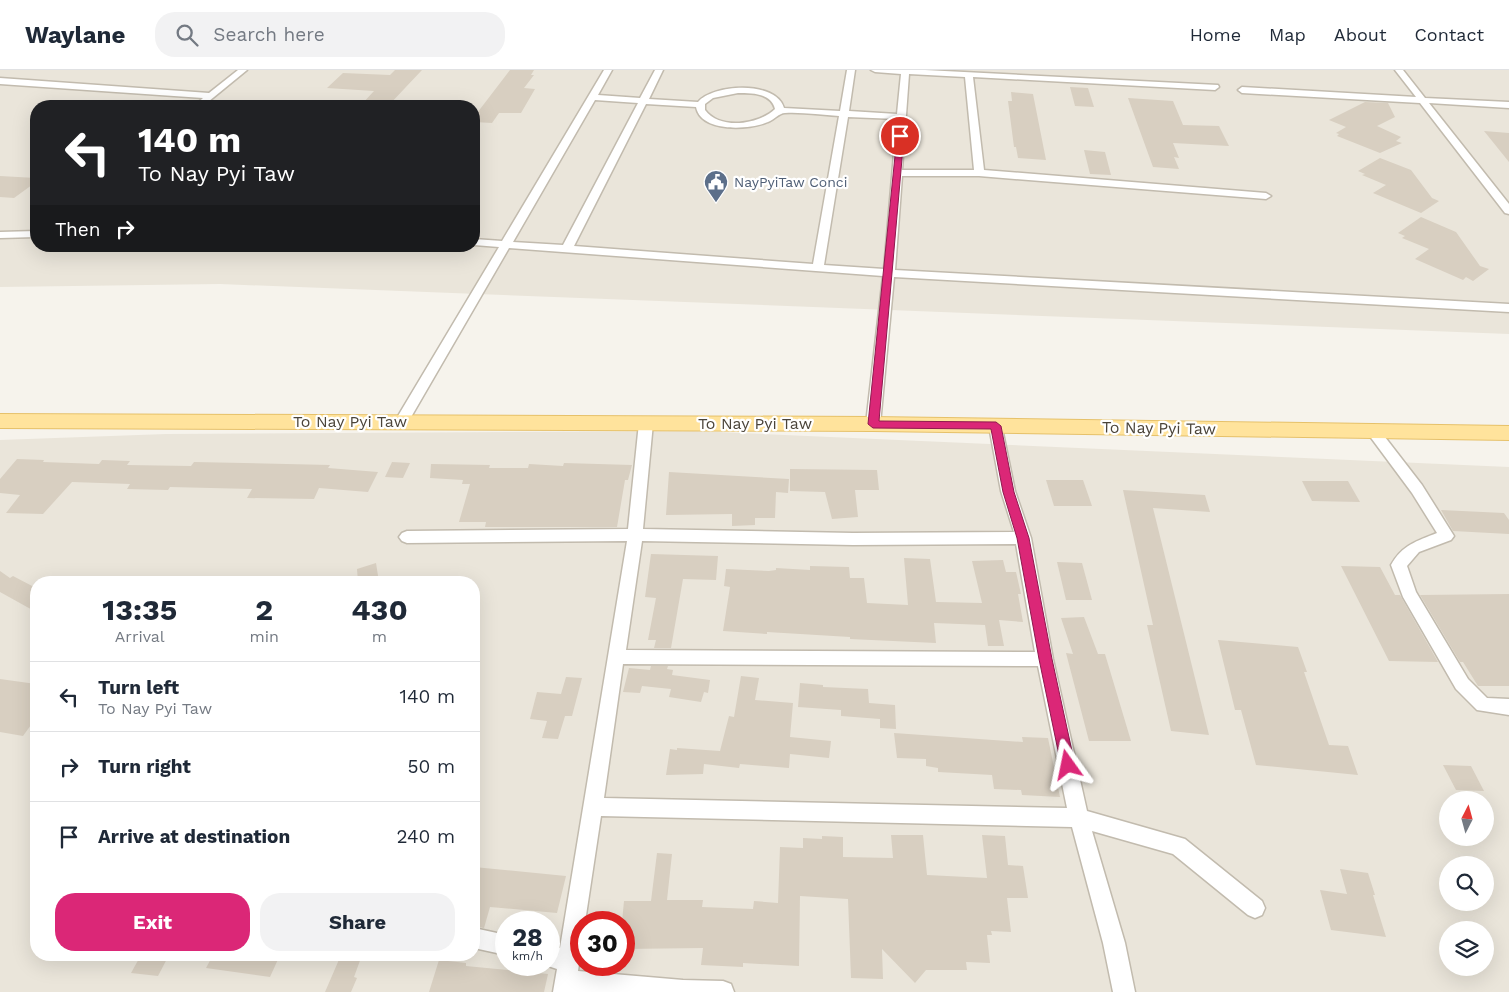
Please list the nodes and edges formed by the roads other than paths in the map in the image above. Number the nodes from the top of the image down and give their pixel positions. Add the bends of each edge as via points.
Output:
1 (243, 70) edge
2 (608, 70) edge
3 (659, 70) edge
4 (852, 70) edge
5 (876, 70) edge
6 (1399, 70) edge
7 (905, 71) edge
8 (969, 75) junction
9 (0, 81) edge
10 (1215, 87) dead end
11 (1242, 90) dead end
12 (211, 96) junction
13 (592, 97) junction
14 (206, 100) edge
15 (1423, 100) junction
16 (644, 101) junction
17 (701, 105) junction
18 (1509, 106) edge
19 (780, 110) junction
20 (843, 114) junction
21 (902, 117) junction
22 (898, 173) junction
23 (979, 173) junction
24 (1266, 196) dead end
25 (1509, 211) edge
26 (30, 234) edge
27 (0, 235) edge
28 (480, 243) edge
29 (505, 245) junction
30 (567, 249) junction
31 (818, 268) junction
32 (889, 273) junction
33 (1509, 308) edge
34 (0, 421) edge
35 (402, 421) junction
36 (646, 423) junction
37 (873, 424) junction
38 (996, 426) junction
39 (1373, 431) junction
40 (1509, 433) edge
41 (635, 535) junction
42 (407, 537) dead end
43 (1023, 538) junction
44 (616, 657) junction
45 (1045, 659) junction
46 (1509, 707) edge
47 (594, 807) junction
48 (1079, 818) junction
49 (1255, 908) dead end
50 (480, 939) edge
51 (495, 943) edge
52 (562, 973) edge
53 (723, 992) edge
54 (1124, 992) edge

1 - 12 street
2 - 13 street
3 - 16 street
4 - 20 street
5 - 7 street
6 - 15 street
7 - 8 street
7 - 21 street
8 - 10 street
8 - 23 street
9 - 12 street
11 - 15 street
12 - 14 street
13 - 16 street
13 - 29 street
15 - 18 street
15 - 25 street
16 - 17 street
16 - 30 street
17 - 19 street via 713,95 725,91 753,91 774,98
17 - 19 street via 706,117 738,125 765,121
19 - 20 street
20 - 21 street
20 - 31 street
21 - 22 street
22 - 23 street
22 - 32 street
23 - 24 street
26 - 27 street
28 - 29 street
29 - 30 street
29 - 35 street
30 - 31 street
31 - 32 street
32 - 33 street
32 - 37 street
34 - 35 main road, To Nay Pyi Taw
35 - 36 main road, To Nay Pyi Taw
36 - 37 main road, To Nay Pyi Taw
36 - 41 street
37 - 38 main road, To Nay Pyi Taw
38 - 39 main road, To Nay Pyi Taw
38 - 43 street via 1008,492
39 - 40 main road, To Nay Pyi Taw
39 - 46 street via 1417,489 1446,536 1414,548 1399,565 1409,593 1462,684 1483,705
41 - 42 street
41 - 43 street
41 - 44 street
43 - 45 street
44 - 45 street
44 - 47 street
45 - 48 street
47 - 48 street
47 - 52 street
48 - 49 street via 1178,846
48 - 54 street via 1114,943
50 - 51 street
52 - 53 street via 683,992

